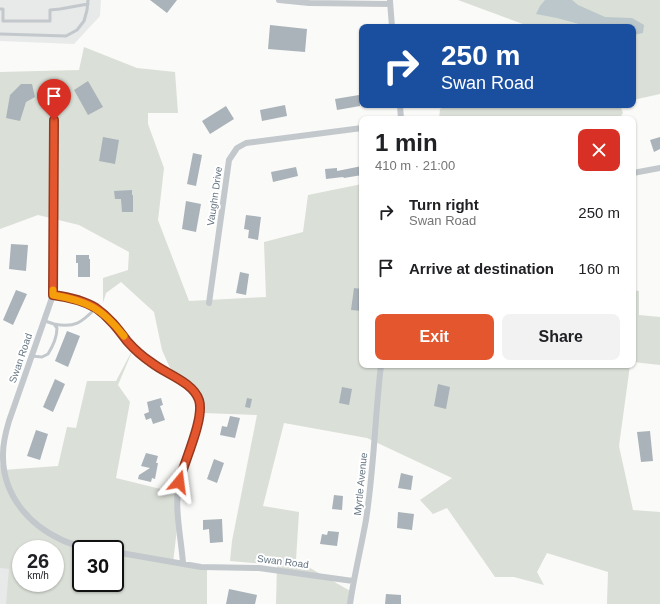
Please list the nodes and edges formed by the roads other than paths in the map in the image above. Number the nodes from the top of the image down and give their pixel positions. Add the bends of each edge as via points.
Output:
1 (279, 0) edge
2 (88, 2) edge
3 (390, 2) edge
4 (0, 9) edge
5 (392, 24) edge
6 (0, 34) edge
7 (54, 120) dead end
8 (359, 128) edge
9 (660, 168) edge
10 (636, 172) edge
11 (53, 295) junction
12 (210, 303) dead end
13 (96, 308) junction
14 (44, 320) junction
15 (54, 324) junction
16 (31, 356) junction
17 (381, 368) edge
18 (72, 543) edge
19 (124, 553) edge
20 (183, 563) junction
21 (353, 581) junction
22 (350, 604) edge

1 - 3 street via 309,3
2 - 4 lane via 50,10 50,21 3,21 3,9
2 - 6 lane via 84,21 77,30 66,36
3 - 5 street
7 - 11 street, Swan Road
8 - 12 street, Vaughn Drive via 246,143 237,148 230,160
9 - 10 street
11 - 13 street via 74,299
11 - 14 street, Swan Road
13 - 15 lane via 73,325
13 - 20 street via 152,364 189,387 199,400 201,412 198,425 182,469 178,490
14 - 15 lane
14 - 16 street, Swan Road
15 - 16 lane via 57,334 52,349 42,356
16 - 18 street, Swan Road via 4,439 4,467 10,491 23,512 41,528 62,541
17 - 21 street, Myrtle Avenue via 366,520
19 - 20 street, Swan Road
20 - 21 street, Swan Road via 201,567 259,568
21 - 22 street, Myrtle Avenue

